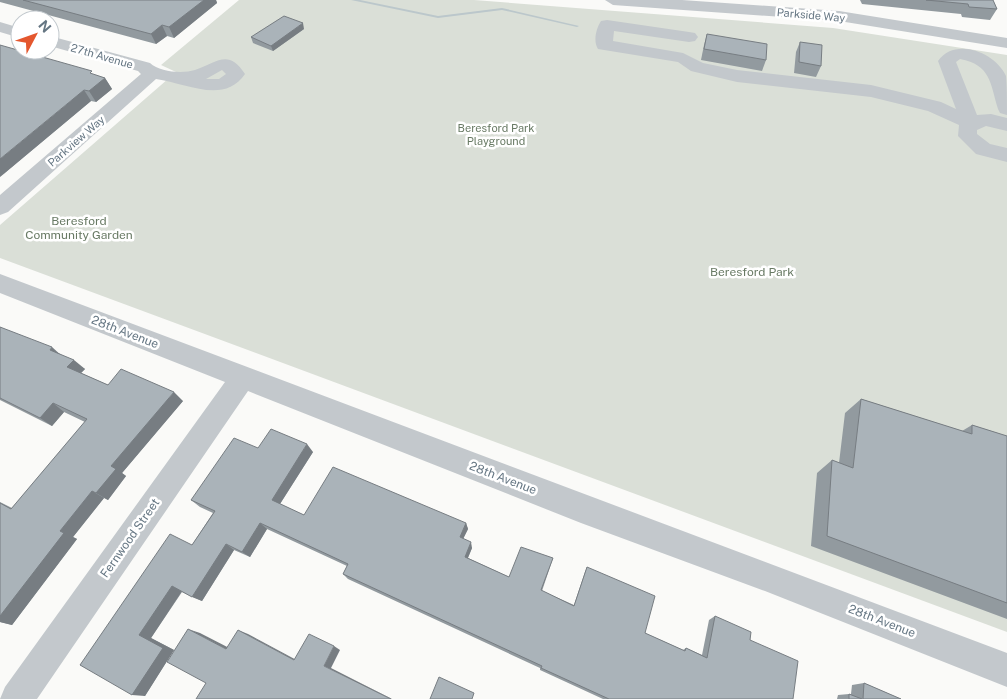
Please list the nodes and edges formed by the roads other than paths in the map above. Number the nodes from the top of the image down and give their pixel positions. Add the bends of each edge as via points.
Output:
1 (612, 0) edge
2 (835, 0) edge
3 (692, 15) dead end
4 (839, 16) junction
5 (690, 37) junction
6 (1007, 43) edge
7 (60, 44) edge
8 (683, 58) junction
9 (152, 74) junction
10 (180, 77) dead end
11 (1007, 109) edge
12 (971, 123) junction
13 (1007, 126) edge
14 (1007, 155) edge
15 (0, 207) edge
16 (0, 283) edge
17 (243, 378) junction
18 (1007, 670) edge
19 (16, 695) edge

1 - 4 street, Parkside Way
2 - 4 street
3 - 5 street
4 - 6 street, Parkside Way
5 - 8 street
5 - 8 street via 607,25 604,45
7 - 9 street, 27th Avenue via 144,67
8 - 12 street via 697,67 737,76 871,91 934,106
9 - 10 street
9 - 15 street, Parkview Way
11 - 12 street via 994,67 978,56 958,53 947,61
12 - 13 street via 989,120
12 - 14 street via 967,128 972,142 993,153
16 - 17 street, 28th Avenue
17 - 18 street, 28th Avenue
17 - 19 street, Fernwood Street

